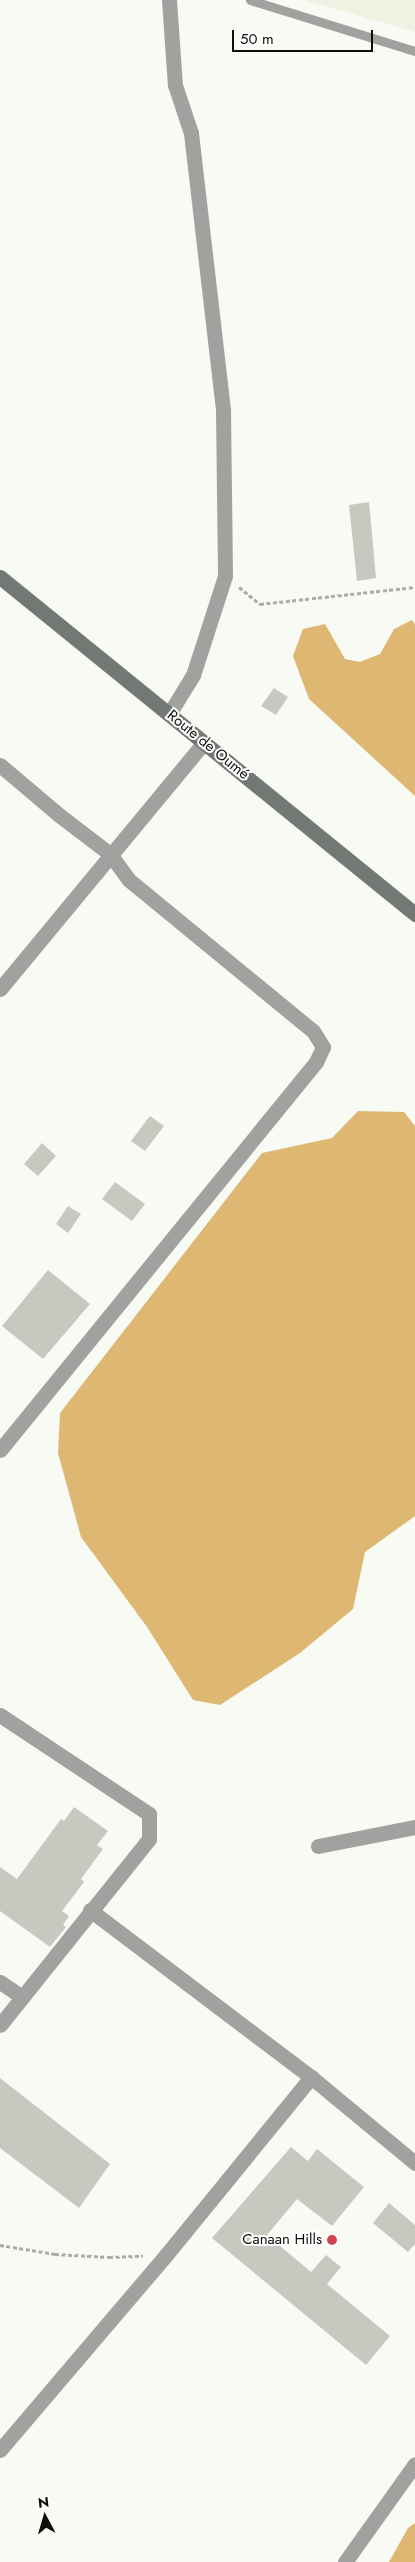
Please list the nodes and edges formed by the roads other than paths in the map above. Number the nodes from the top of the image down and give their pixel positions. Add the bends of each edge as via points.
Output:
1 (169, 0) edge
2 (250, 0) edge
3 (415, 50) edge
4 (0, 577) edge
5 (169, 714) junction
6 (204, 742) junction
7 (0, 765) edge
8 (110, 854) junction
9 (415, 914) edge
10 (0, 989) edge
11 (0, 1450) edge
12 (0, 1715) edge
13 (415, 1828) edge
14 (318, 1846) dead end
15 (90, 1910) junction
16 (0, 1982) edge
17 (21, 1996) junction
18 (0, 2024) edge
19 (311, 2077) junction
20 (415, 2163) edge
21 (0, 2450) edge
22 (415, 2464) edge
23 (345, 2562) edge

1 - 5 street via 176,85 191,133 223,410 225,576 193,675
2 - 3 lane
4 - 5 main road, Route de Oumé
5 - 6 main road, Route de Oumé
6 - 8 street
6 - 9 main road, Route de Oumé
7 - 8 street
8 - 10 street
8 - 11 street via 129,880 313,1031 323,1047 316,1062
12 - 15 street via 149,1814 149,1839
13 - 14 street
15 - 17 street
15 - 19 street
16 - 17 street
17 - 18 street
19 - 20 street
19 - 21 street via 166,2255
22 - 23 street

